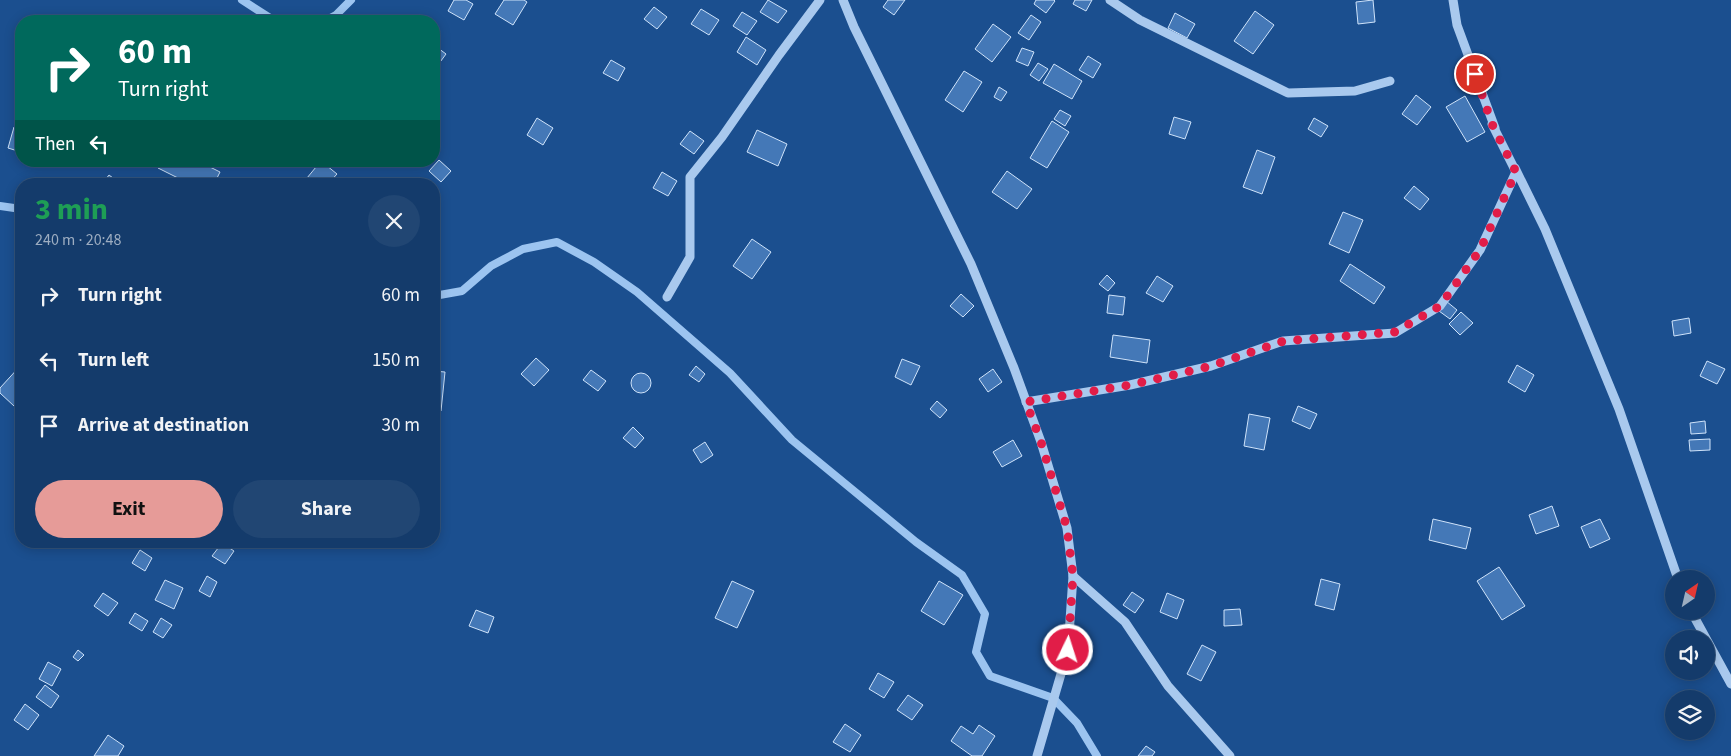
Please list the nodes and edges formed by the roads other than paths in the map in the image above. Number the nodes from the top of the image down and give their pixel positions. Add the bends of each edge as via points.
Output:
1 (820, 0) edge
2 (843, 0) edge
3 (1110, 0) edge
4 (1453, 0) edge
5 (1390, 81) dead end
6 (1492, 124) junction
7 (667, 296) dead end
8 (1026, 402) junction
9 (1675, 570) edge
10 (1073, 576) junction
11 (1696, 620) edge
12 (1731, 684) edge
13 (1037, 756) edge
14 (1230, 756) edge

1 - 7 street via 690,177 690,257
2 - 8 street via 971,264
3 - 5 street via 1140,20 1288,93 1355,91
4 - 6 street via 1457,25
6 - 8 street via 1516,172 1480,250 1440,306 1395,332 1284,341 1202,368 1130,385
6 - 9 street via 1545,229 1616,402
8 - 10 street via 1067,528
10 - 13 street via 1068,650
10 - 14 street via 1125,622 1168,686
11 - 12 street

